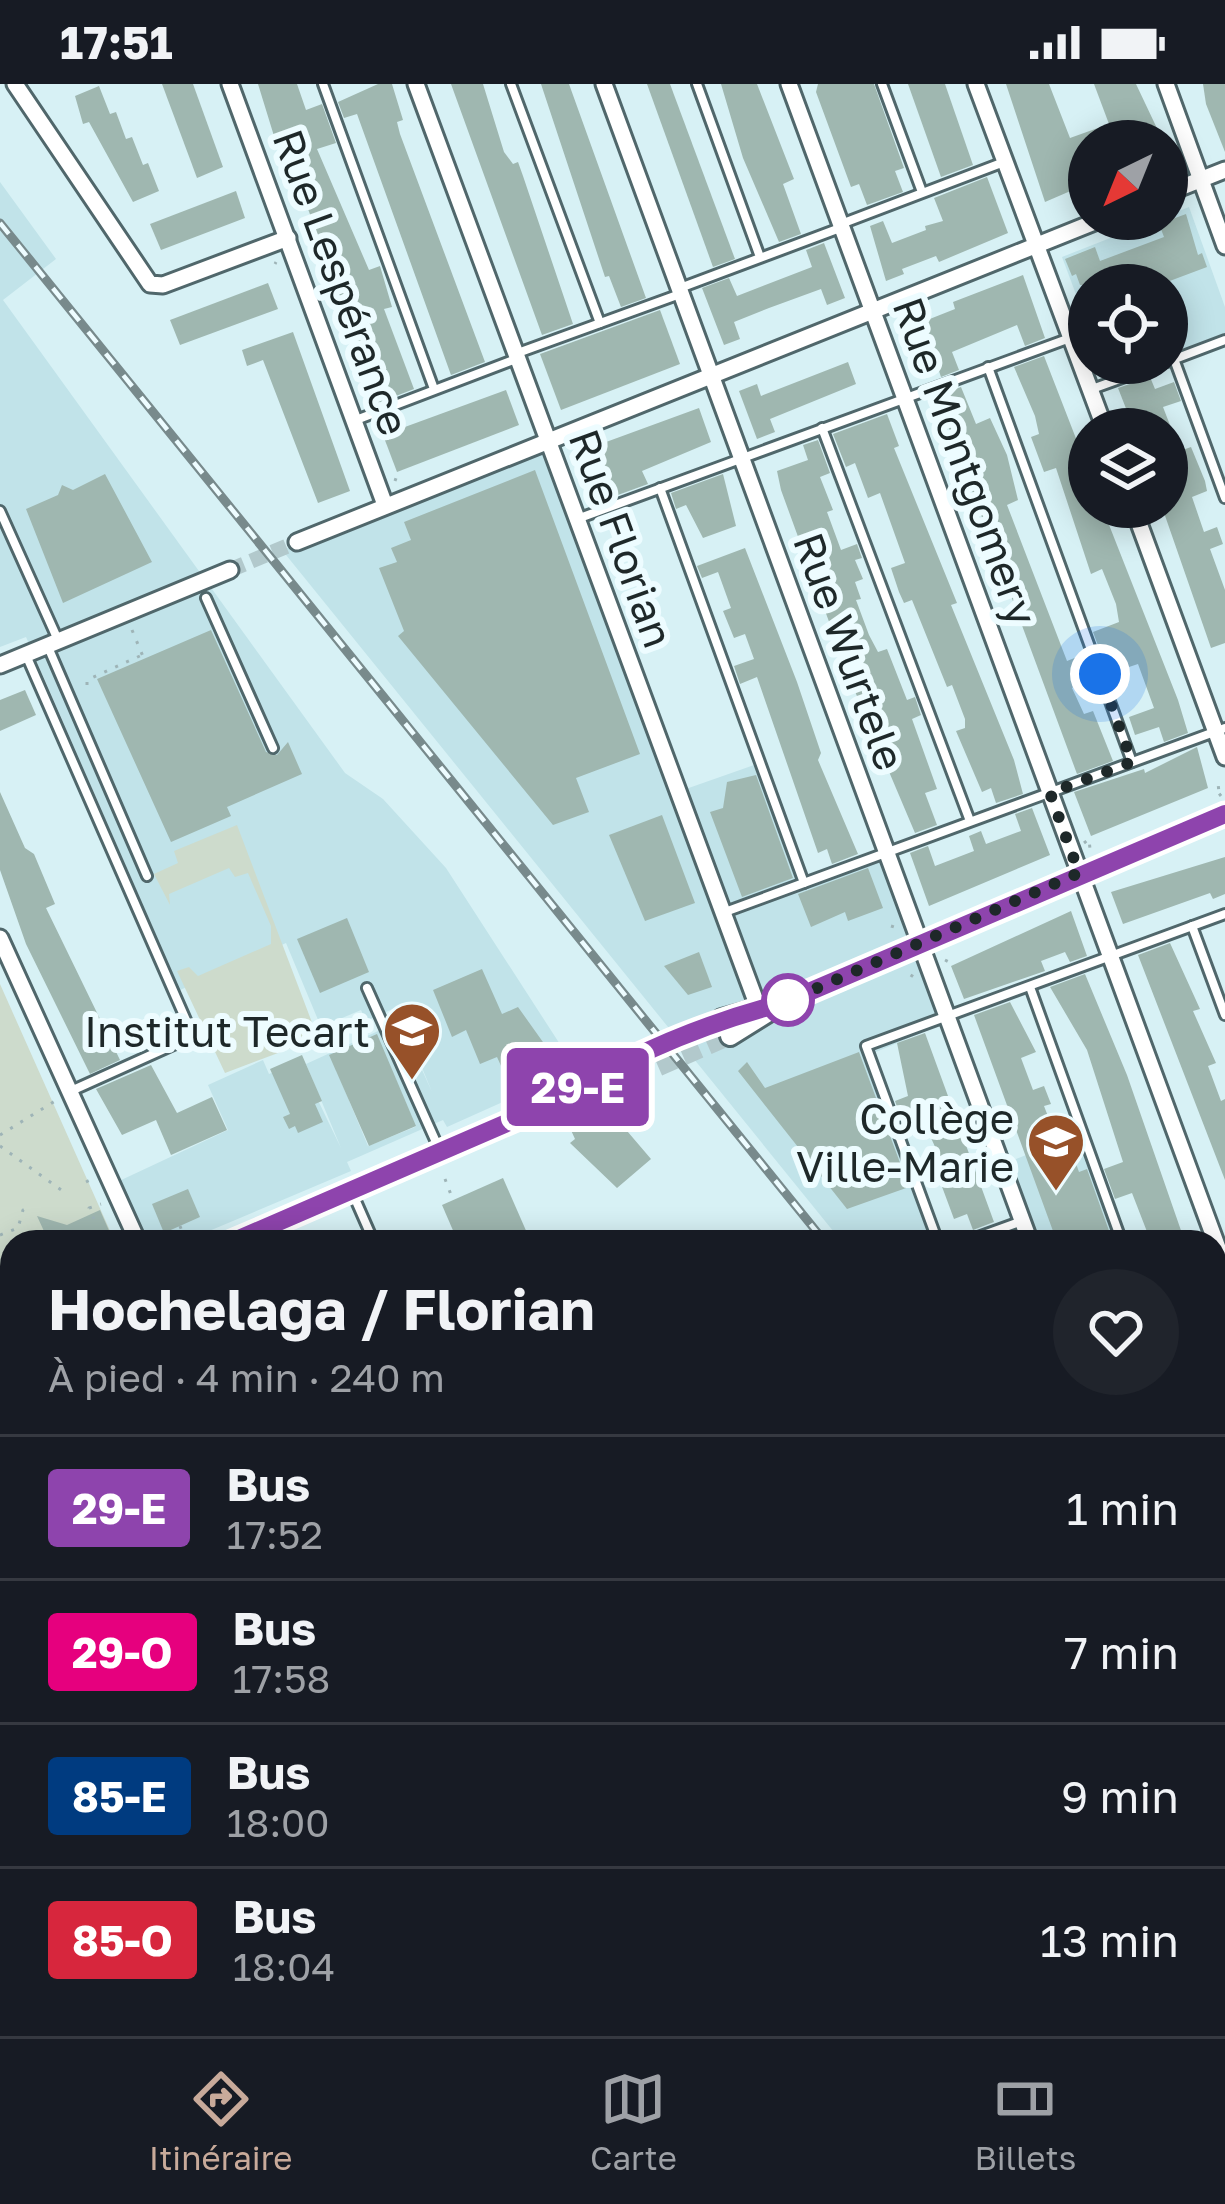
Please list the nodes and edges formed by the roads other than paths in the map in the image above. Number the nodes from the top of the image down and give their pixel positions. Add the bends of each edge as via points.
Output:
1 (15, 84) edge
2 (230, 84) edge
3 (323, 84) edge
4 (416, 84) edge
5 (511, 84) edge
6 (604, 84) edge
7 (697, 84) edge
8 (789, 84) edge
9 (882, 84) edge
10 (976, 84) edge
11 (1167, 84) edge
12 (1004, 162) junction
13 (1225, 170) edge
14 (1201, 179) junction
15 (1188, 184) edge
16 (922, 192) junction
17 (841, 226) junction
18 (1068, 233) edge
19 (288, 238) junction
20 (1036, 246) junction
21 (1225, 246) edge
22 (760, 257) junction
23 (680, 291) junction
24 (872, 309) junction
25 (599, 323) junction
26 (1068, 330) edge
27 (1068, 339) edge
28 (1225, 340) edge
29 (1188, 354) edge
30 (516, 356) junction
31 (988, 367) junction
32 (710, 375) junction
33 (1089, 384) edge
34 (1107, 384) edge
35 (1178, 384) edge
36 (434, 389) junction
37 (1091, 390) junction
38 (904, 398) junction
39 (1097, 408) edge
40 (355, 421) junction
41 (822, 428) junction
42 (548, 439) junction
43 (741, 458) junction
44 (660, 488) junction
45 (1225, 498) edge
46 (385, 505) junction
47 (0, 511) edge
48 (577, 519) junction
49 (1141, 528) edge
50 (297, 542) tunnel mouth
51 (230, 570) tunnel mouth
52 (206, 598) dead end
53 (53, 643) junction
54 (26, 655) junction
55 (0, 665) edge
56 (1220, 730) edge
57 (273, 748) dead end
58 (1225, 757) edge
59 (1132, 762) junction
60 (1050, 793) junction
61 (1223, 805) edge
62 (970, 821) junction
63 (886, 853) junction
64 (1079, 873) junction
65 (146, 876) dead end
66 (804, 883) junction
67 (722, 913) junction
68 (1225, 914) edge
69 (1192, 926) junction
70 (0, 938) edge
71 (920, 943) junction
72 (1110, 955) junction
73 (1030, 986) junction
74 (367, 988) dead end
75 (760, 1012) junction
76 (1225, 1015) edge
77 (946, 1016) junction
78 (726, 1028) tunnel mouth
79 (604, 1081) tunnel mouth
80 (62, 1096) junction
81 (440, 1152) junction
82 (352, 1190) junction
83 (1022, 1221) junction
84 (278, 1222) junction
85 (139, 1230) edge
86 (260, 1230) edge
87 (282, 1230) edge
88 (369, 1230) edge
89 (934, 1230) edge
90 (997, 1230) edge
91 (1025, 1230) edge
92 (1118, 1230) edge
93 (1211, 1230) edge

1 - 19 street via 150,284
2 - 19 street, Rue Lespérance
3 - 36 lane
4 - 30 street, Rue Florian
5 - 25 lane
6 - 23 street, Rue Wurtele
7 - 22 lane
8 - 17 street, Rue Montgomery
9 - 16 lane
10 - 12 street
11 - 14 street
12 - 16 lane
12 - 20 street
13 - 14 street
14 - 15 street
14 - 21 street
16 - 17 lane
17 - 22 lane
17 - 24 street, Rue Montgomery
18 - 20 street
19 - 40 street, Rue Lespérance
20 - 24 street
20 - 26 street
22 - 23 lane
23 - 25 lane
23 - 32 street, Rue Wurtele
24 - 32 street
24 - 38 street, Rue Montgomery
25 - 30 lane
27 - 31 lane
28 - 29 lane
30 - 36 lane
30 - 42 street, Rue Florian
31 - 38 lane
31 - 59 lane
32 - 42 street
32 - 43 street, Rue Wurtele
33 - 37 street
34 - 37 lane
35 - 45 lane
36 - 40 lane
37 - 39 street
38 - 41 lane
38 - 60 street, Rue Montgomery
40 - 46 street, Rue Lespérance
41 - 43 lane
41 - 62 lane
42 - 46 street
42 - 48 street, Rue Florian
43 - 44 lane
43 - 63 street, Rue Wurtele
44 - 48 lane
44 - 66 lane
46 - 50 street
47 - 53 lane
48 - 67 street, Rue Florian
49 - 56 street
51 - 53 street
52 - 57 lane
53 - 54 street
53 - 65 lane
54 - 55 street
54 - 80 lane via 193,1036
56 - 58 street
56 - 59 lane
59 - 60 lane
60 - 62 lane
60 - 64 street, Rue Montgomery
61 - 64 street
62 - 63 lane
63 - 66 lane
63 - 71 street, Rue Wurtele
64 - 71 street
64 - 72 street, Rue Montgomery
66 - 67 lane
67 - 75 street, Rue Florian
68 - 69 lane
69 - 72 lane
69 - 76 lane
70 - 80 street
71 - 75 street
71 - 77 street, Rue Wurtele
72 - 73 lane
72 - 93 street, Rue Montgomery
73 - 77 lane
73 - 92 lane
74 - 81 lane
75 - 78 street
77 - 83 street, Rue Wurtele
77 - 89 lane via 866,1046
79 - 81 street
80 - 85 street
81 - 82 street
82 - 84 street
82 - 88 lane
83 - 90 lane
83 - 91 street, Rue Wurtele
84 - 86 street
84 - 87 lane

